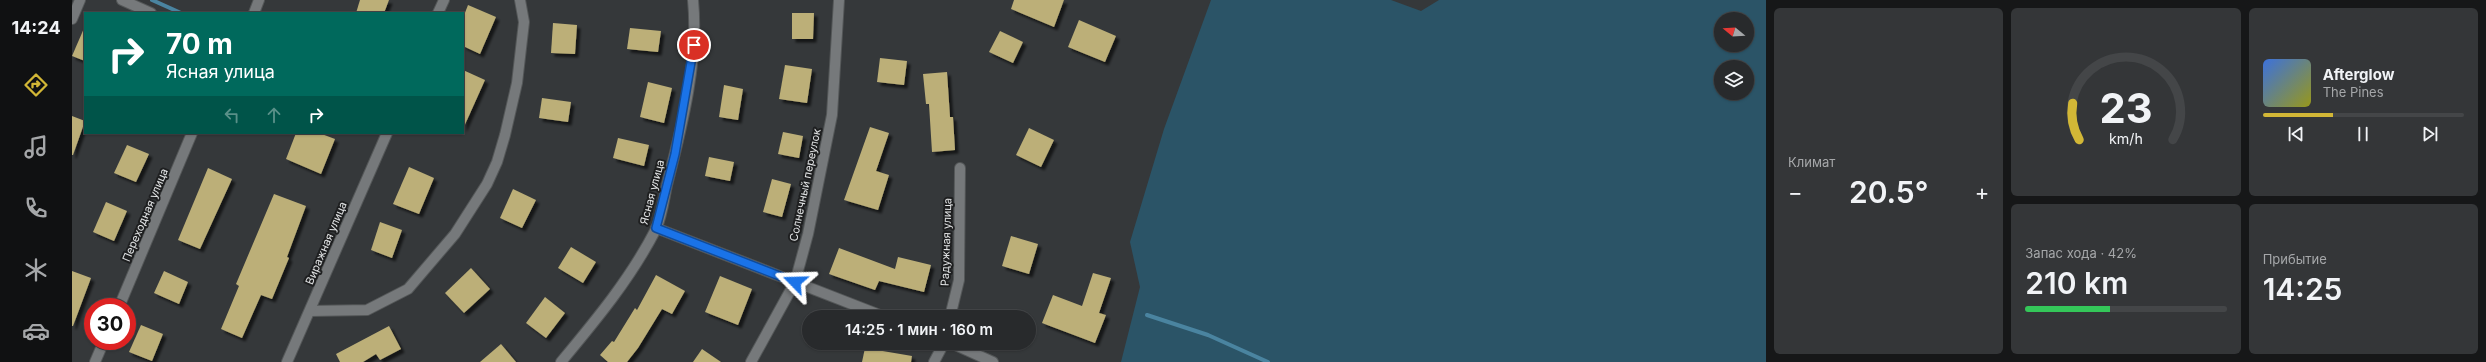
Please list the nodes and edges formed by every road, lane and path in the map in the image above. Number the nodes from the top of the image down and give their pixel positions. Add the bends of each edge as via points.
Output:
1 (80, 0) edge
2 (122, 0) edge
3 (259, 0) edge
4 (444, 0) edge
5 (520, 0) edge
6 (693, 0) edge
7 (839, 0) edge
8 (149, 12) edge
9 (254, 12) edge
10 (438, 12) edge
11 (72, 19) edge
12 (192, 134) edge
13 (387, 134) edge
14 (960, 168) dead end
15 (656, 228) junction
16 (795, 282) junction
17 (123, 298) edge
18 (867, 310) edge
19 (952, 310) edge
20 (310, 311) junction
21 (100, 350) edge
22 (940, 350) edge
23 (966, 350) edge
24 (95, 362) edge
25 (287, 362) edge
26 (561, 362) edge
27 (751, 362) edge
28 (934, 362) edge
29 (993, 362) edge

1 - 11 street
2 - 8 street
3 - 9 street
4 - 10 street
5 - 20 street via 524,22 518,83 505,135 487,184 455,234 408,289 367,310
6 - 15 street, Ясная улица via 696,30 688,88 675,154
7 - 16 street, Солнечный переулок via 832,115 808,234
12 - 17 street, Переходная улица
13 - 20 street, Виражная улица
14 - 19 street, Радужная улица via 959,280
15 - 16 street
15 - 26 street, Ясная улица via 613,300
16 - 18 street
16 - 27 street, Солнечный переулок
20 - 25 street, Виражная улица
21 - 24 street
22 - 28 street
23 - 29 street

